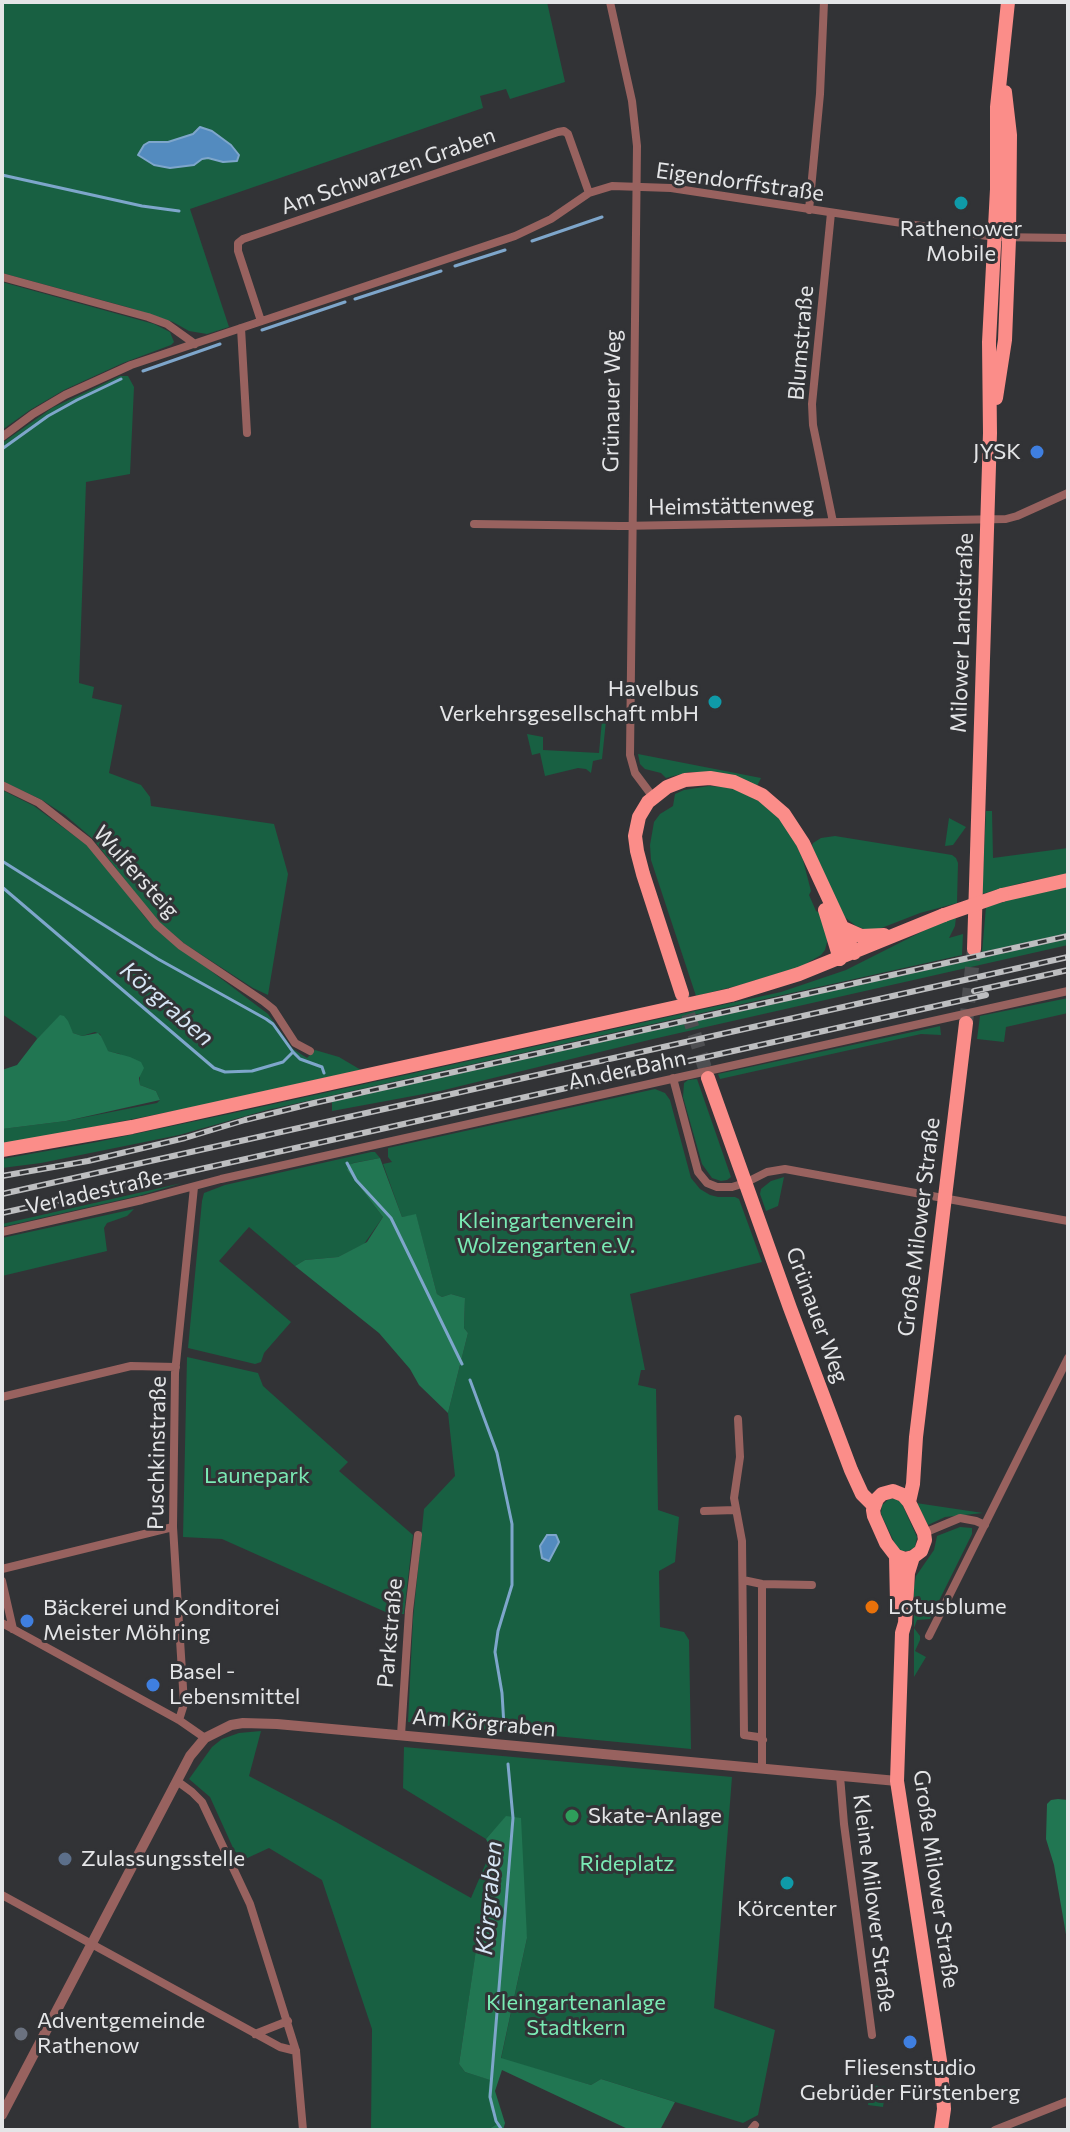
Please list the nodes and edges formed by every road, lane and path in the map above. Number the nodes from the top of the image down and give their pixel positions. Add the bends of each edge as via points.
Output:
1 (610, 2) edge
2 (824, 2) edge
3 (1008, 2) edge
4 (637, 187) junction
5 (589, 193) junction
6 (809, 210) junction
7 (831, 213) junction
8 (1001, 238) junction
9 (1068, 238) edge
10 (2, 277) edge
11 (261, 321) junction
12 (241, 328) junction
13 (195, 344) junction
14 (247, 433) dead end
15 (2, 437) edge
16 (1068, 493) edge
17 (988, 519) junction
18 (833, 522) junction
19 (474, 524) dead end
20 (632, 525) junction
21 (2, 785) edge
22 (653, 797) junction
23 (809, 856) junction
24 (1068, 880) edge
25 (843, 928) junction
26 (896, 934) junction
27 (974, 949) tunnel mouth
28 (847, 956) junction
29 (1068, 991) edge
30 (682, 994) tunnel mouth
31 (966, 1023) tunnel mouth
32 (310, 1051) dead end
33 (673, 1078) junction
34 (708, 1078) tunnel mouth
35 (2, 1150) edge
36 (745, 1183) junction
37 (194, 1187) junction
38 (945, 1198) junction
39 (1068, 1221) edge
40 (2, 1232) edge
41 (1068, 1358) edge
42 (176, 1367) junction
43 (2, 1397) edge
44 (738, 1419) dead end
45 (916, 1437) junction
46 (897, 1491) junction
47 (877, 1499) junction
48 (909, 1502) junction
49 (735, 1510) junction
50 (704, 1511) dead end
51 (985, 1525) junction
52 (173, 1527) junction
53 (924, 1533) junction
54 (418, 1535) dead end
55 (896, 1556) junction
56 (913, 1557) junction
57 (2, 1569) edge
58 (743, 1580) junction
59 (2, 1581) edge
60 (762, 1584) junction
61 (812, 1585) dead end
62 (2, 1623) edge
63 (13, 1629) junction
64 (902, 1633) junction
65 (929, 1636) dead end
66 (179, 1720) junction
67 (401, 1735) junction
68 (205, 1738) junction
69 (763, 1740) junction
70 (762, 1769) junction
71 (840, 1776) junction
72 (177, 1781) junction
73 (897, 1781) junction
74 (2, 1895) edge
75 (92, 1944) junction
76 (288, 2021) junction
77 (255, 2034) junction
78 (872, 2035) dead end
79 (296, 2051) junction
80 (1068, 2101) edge
81 (2, 2115) edge
82 (303, 2130) edge
83 (941, 2130) edge
84 (995, 2130) edge

1 - 4 street, Grünauer Weg via 636,125
2 - 6 street
3 - 8 main road, Milower Landstraße via 997,107
4 - 5 street, Eigendorffstraße via 612,186
4 - 6 street, Eigendorffstraße
4 - 20 street, Grünauer Weg
5 - 11 street, Eigendorffstraße via 515,236
5 - 11 street, Am Schwarzen Graben via 564,131 243,239 238,251
6 - 7 street, Eigendorffstraße
7 - 8 street, Eigendorffstraße
7 - 18 street, Blumstraße via 812,404
8 - 9 street, Eigendorffstraße
8 - 17 main road, Milower Landstraße via 1005,340 990,433
10 - 13 street via 148,317
11 - 12 street, Eigendorffstraße
12 - 13 street, Eigendorffstraße
12 - 14 street
13 - 15 street, Eigendorffstraße via 65,395
16 - 17 street, Heimstättenweg via 1017,516
17 - 18 street, Heimstättenweg
17 - 27 main road, Milower Landstraße
18 - 20 street, Heimstättenweg
19 - 20 street, Heimstättenweg
20 - 22 street, Grünauer Weg via 630,755 635,773
21 - 32 street, Wulfersteig via 39,803 89,842 157,925 273,1009 295,1043
22 - 23 main road via 685,780 734,782 774,805
22 - 30 main road via 637,824 637,851
23 - 25 main road
23 - 28 main road
24 - 26 main road, bridge via 1002,895
25 - 26 main road via 861,936
25 - 28 main road
26 - 28 main road
28 - 35 main road via 731,995 132,1127
29 - 33 street, An der Bahn
31 - 38 main road, Große Milower Straße
33 - 36 street via 698,1172 717,1187
33 - 37 street, An der Bahn
34 - 36 main road, Grünauer Weg
36 - 38 street via 779,1169
36 - 47 main road, Grünauer Weg via 862,1494
37 - 40 street, Verladestraße
37 - 42 street, Puschkinstraße
38 - 39 street
38 - 45 main road, Große Milower Straße
41 - 51 street
42 - 43 street via 131,1366
42 - 52 street, Puschkinstraße
44 - 49 street
45 - 46 main road, Große Milower Straße via 906,1480
45 - 48 main road, Große Milower Straße
46 - 47 main road
46 - 48 main road
47 - 55 main road, Große Milower Straße via 874,1516
48 - 53 main road
49 - 50 street
49 - 58 street
51 - 53 street via 960,1518
51 - 65 street
52 - 57 street
52 - 66 street, Puschkinstraße via 184,1704
53 - 56 main road, Große Milower Straße via 921,1551
54 - 67 street, Parkstraße
55 - 56 main road
55 - 64 main road, Große Milower Straße via 897,1621
56 - 64 main road, Große Milower Straße
58 - 60 street
58 - 69 street via 744,1735
59 - 63 street
60 - 61 street
60 - 69 street
62 - 63 street
63 - 66 street
64 - 73 main road, Große Milower Straße
66 - 68 street
67 - 68 street, Am Körgraben via 256,1723 231,1725
67 - 70 street, Am Körgraben
68 - 72 street
69 - 70 street
70 - 71 street, Am Körgraben
71 - 73 street, Am Körgraben
71 - 78 street, Kleine Milower Straße
72 - 75 street
72 - 76 street via 202,1802 218,1834 250,1904
73 - 83 main road, Große Milower Straße via 941,2067
74 - 75 street
75 - 77 street
75 - 81 street
76 - 77 street
76 - 79 street
77 - 79 street
79 - 82 street
80 - 84 street

